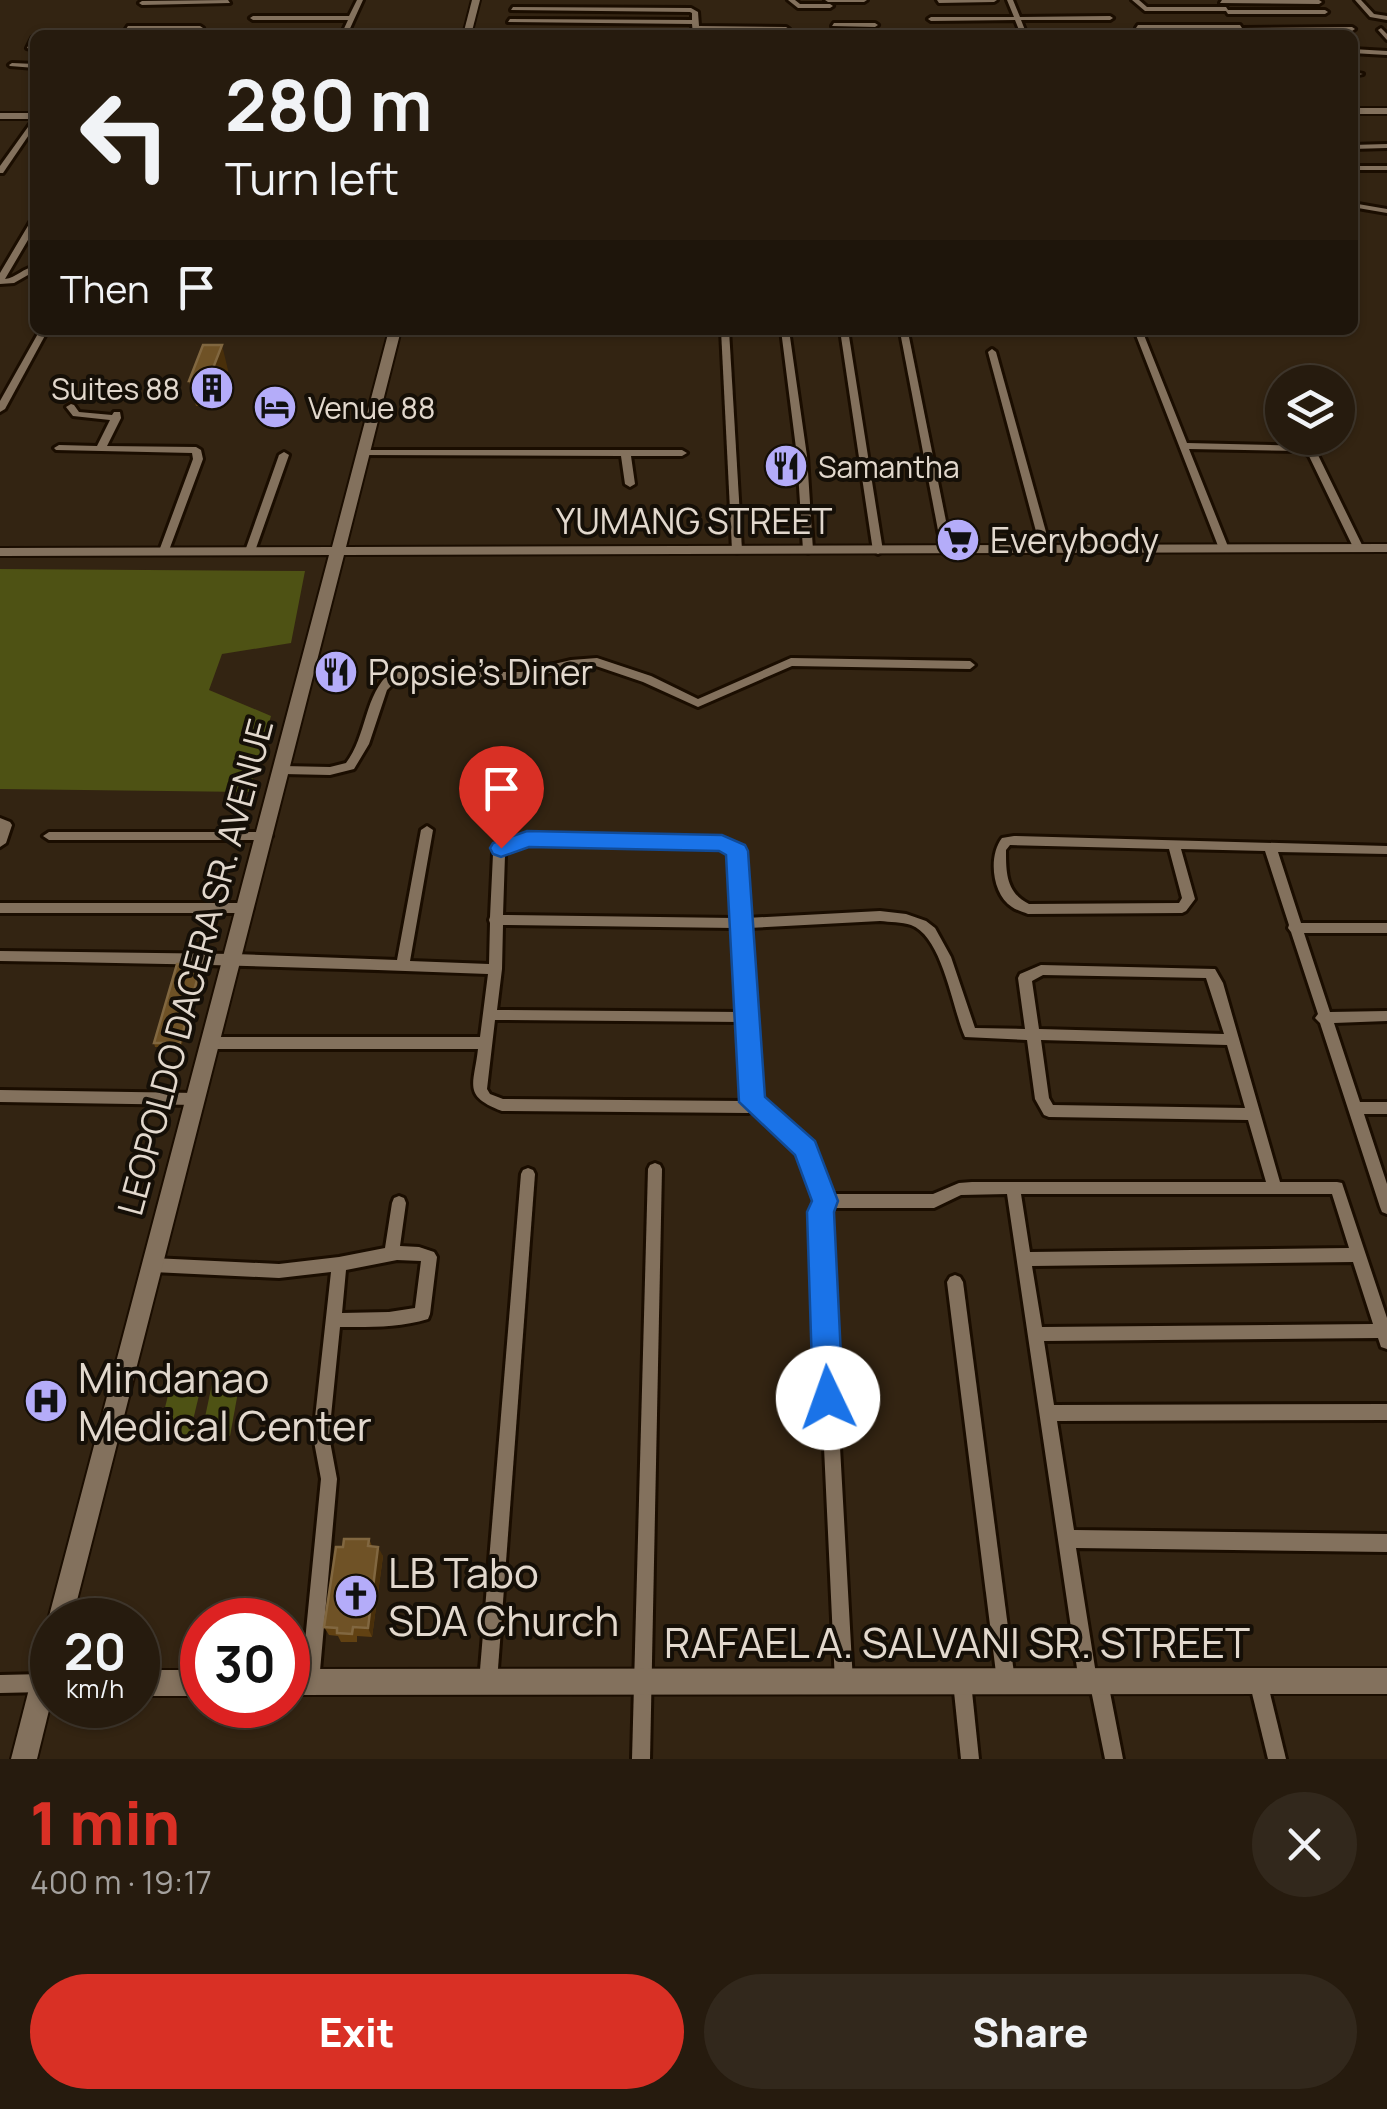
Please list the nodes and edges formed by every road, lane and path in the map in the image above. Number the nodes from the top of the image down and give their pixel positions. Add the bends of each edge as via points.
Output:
1 (360, 0) edge
2 (476, 0) edge
3 (791, 0) edge
4 (864, 0) edge
5 (939, 0) edge
6 (994, 0) edge
7 (1010, 0) edge
8 (1136, 0) edge
9 (1358, 0) edge
10 (1318, 1) edge
11 (142, 2) edge
12 (228, 2) edge
13 (828, 2) edge
14 (1224, 6) edge
15 (253, 18) dead end
16 (351, 18) junction
17 (931, 18) dead end
18 (1017, 18) junction
19 (1110, 18) dead end
20 (1387, 18) edge
21 (510, 21) junction
22 (875, 25) dead end
23 (834, 26) junction
24 (1138, 27) dead end
25 (200, 28) dead end
26 (696, 28) edge
27 (786, 28) dead end
28 (1352, 29) dead end
29 (128, 30) edge
30 (164, 30) edge
31 (346, 30) edge
32 (468, 30) edge
33 (509, 30) edge
34 (734, 30) edge
35 (779, 30) edge
36 (835, 30) edge
37 (1022, 30) edge
38 (1216, 30) edge
39 (1241, 30) edge
40 (1297, 30) edge
41 (1381, 30) dead end
42 (1387, 38) edge
43 (1358, 51) edge
44 (1387, 52) edge
45 (12, 66) dead end
46 (30, 66) edge
47 (1358, 112) edge
48 (1387, 112) edge
49 (0, 116) edge
50 (30, 118) edge
51 (30, 126) edge
52 (1387, 146) edge
53 (1358, 147) edge
54 (0, 150) edge
55 (15, 150) junction
56 (1358, 168) edge
57 (1387, 168) edge
58 (0, 171) edge
59 (1358, 206) edge
60 (1387, 211) edge
61 (30, 230) edge
62 (30, 270) edge
63 (0, 281) edge
64 (41, 335) edge
65 (394, 335) edge
66 (725, 335) edge
67 (786, 335) edge
68 (845, 335) edge
69 (1140, 335) edge
70 (905, 336) dead end
71 (992, 352) dead end
72 (71, 407) dead end
73 (0, 409) edge
74 (1184, 446) junction
75 (59, 448) dead end
76 (102, 448) junction
77 (364, 453) junction
78 (682, 453) dead end
79 (284, 454) dead end
80 (626, 454) junction
81 (630, 484) dead end
82 (1358, 548) junction
83 (1387, 548) edge
84 (1224, 549) junction
85 (737, 550) junction
86 (808, 550) junction
87 (1046, 550) junction
88 (250, 551) junction
89 (340, 551) junction
90 (878, 551) junction
91 (947, 551) junction
92 (0, 552) edge
93 (164, 552) junction
94 (970, 665) dead end
95 (283, 770) junction
96 (0, 822) edge
97 (428, 830) dead end
98 (49, 836) dead end
99 (266, 836) junction
100 (0, 843) edge
101 (1174, 844) junction
102 (1270, 848) junction
103 (1387, 850) edge
104 (0, 908) edge
105 (247, 908) junction
106 (495, 920) junction
107 (740, 922) junction
108 (1294, 928) junction
109 (1387, 928) edge
110 (0, 956) edge
111 (234, 959) junction
112 (402, 966) junction
113 (495, 969) junction
114 (490, 1014) junction
115 (1387, 1016) edge
116 (747, 1017) junction
117 (1322, 1018) junction
118 (1033, 1036) junction
119 (1231, 1040) junction
120 (212, 1042) junction
121 (486, 1043) junction
122 (0, 1096) edge
123 (197, 1100) junction
124 (752, 1102) junction
125 (1355, 1108) junction
126 (1387, 1108) edge
127 (1251, 1114) junction
128 (655, 1169) dead end
129 (528, 1174) dead end
130 (1013, 1188) junction
131 (1275, 1189) junction
132 (825, 1201) junction
133 (398, 1203) dead end
134 (1387, 1207) edge
135 (1360, 1255) junction
136 (391, 1256) junction
137 (1025, 1258) junction
138 (339, 1264) junction
139 (153, 1265) junction
140 (955, 1282) dead end
141 (334, 1320) junction
142 (1038, 1334) junction
143 (1386, 1336) edge
144 (1387, 1412) edge
145 (1048, 1413) junction
146 (1068, 1539) junction
147 (1387, 1543) edge
148 (66, 1598) edge
149 (310, 1608) edge
150 (1258, 1681) junction
151 (1387, 1681) edge
152 (310, 1682) edge
153 (488, 1682) junction
154 (643, 1682) junction
155 (844, 1682) junction
156 (962, 1682) junction
157 (1006, 1682) junction
158 (1094, 1682) junction
159 (30, 1683) edge
160 (0, 1684) edge
161 (34, 1728) edge
162 (24, 1759) edge
163 (642, 1759) edge
164 (970, 1759) edge
165 (1114, 1759) edge
166 (1277, 1759) edge

1 - 16 street
2 - 32 main road
3 - 13 street via 798,6
4 - 13 street
5 - 6 street
7 - 18 street
8 - 14 street via 1146,10
9 - 20 street via 1372,16
10 - 14 street via 1326,12
11 - 12 street
11 - 29 street
13 - 23 street
14 - 39 street
15 - 16 street
16 - 31 street
17 - 18 street
18 - 19 street
18 - 37 street
21 - 26 street
21 - 26 street via 513,7 691,10
21 - 33 street
22 - 23 street
23 - 36 street
24 - 38 street
25 - 30 street
26 - 34 street
27 - 35 street
28 - 40 street
41 - 42 street
43 - 44 street
45 - 46 street
47 - 48 main road
49 - 50 main road
51 - 55 street
52 - 53 street
54 - 55 street
55 - 58 street
56 - 57 street
59 - 60 street
61 - 63 street
62 - 63 street
64 - 73 street
65 - 77 main road, LEOPOLDO DACERA SR. AVENUE
66 - 85 street
67 - 86 street
68 - 90 street
69 - 74 street
70 - 91 street
71 - 87 street
72 - 76 street via 76,414 117,415
74 - 82 street via 1305,448
74 - 84 street
75 - 76 street
76 - 93 street via 191,448 199,454
77 - 80 street
77 - 89 main road, LEOPOLDO DACERA SR. AVENUE
78 - 80 street
79 - 88 street
80 - 81 street
82 - 83 main road, YUMANG STREET
82 - 84 main road, YUMANG STREET
84 - 87 main road, YUMANG STREET
85 - 86 main road, YUMANG STREET
85 - 89 main road, YUMANG STREET
86 - 90 main road, YUMANG STREET
87 - 91 main road, YUMANG STREET
88 - 89 main road, YUMANG STREET
88 - 93 main road, YUMANG STREET
89 - 95 main road, LEOPOLDO DACERA SR. AVENUE
90 - 91 main road, YUMANG STREET
92 - 93 main road, YUMANG STREET
94 - 95 street via 791,662 698,703 597,662 521,676 395,675 384,682 366,744 350,766
95 - 99 main road, LEOPOLDO DACERA SR. AVENUE
96 - 100 street via 6,825
97 - 112 street
98 - 99 street
99 - 105 main road, LEOPOLDO DACERA SR. AVENUE
101 - 101 street via 1189,899 1182,908 1028,909 1012,902 1002,882 1000,849 1006,841
101 - 102 street
102 - 103 street
102 - 108 street
104 - 105 street
105 - 111 main road, LEOPOLDO DACERA SR. AVENUE
106 - 107 street
106 - 107 street via 499,854 508,843 527,839 728,844 737,851
106 - 113 street
107 - 116 street
107 - 118 street via 880,916 920,924 938,938 970,1033
108 - 109 street
108 - 117 street
110 - 111 street
111 - 112 street
111 - 120 main road, LEOPOLDO DACERA SR. AVENUE
112 - 113 street
113 - 114 street
114 - 116 street
114 - 121 street
115 - 117 street
116 - 124 street
117 - 125 street
118 - 119 street
118 - 119 street via 1025,978 1034,971 1196,971 1214,977
118 - 127 street via 1042,1099 1054,1113
119 - 127 street
120 - 121 street
120 - 123 main road, LEOPOLDO DACERA SR. AVENUE
121 - 124 street via 480,1090 493,1104 741,1110
122 - 123 street
123 - 139 main road, LEOPOLDO DACERA SR. AVENUE
124 - 132 street via 806,1148
125 - 126 street
125 - 134 street
127 - 131 street
128 - 154 street
129 - 153 street
130 - 131 street
130 - 132 street via 959,1189 934,1201
130 - 137 street
131 - 135 street via 1337,1188
132 - 155 street via 824,1325
133 - 136 street
135 - 137 street
135 - 143 street
136 - 138 street
136 - 141 street via 428,1257 422,1314
137 - 142 street
138 - 139 street via 279,1271
138 - 141 street
139 - 148 main road, LEOPOLDO DACERA SR. AVENUE
140 - 157 street
141 - 149 street via 321,1436 329,1479
142 - 143 street
142 - 145 street
144 - 145 street
145 - 146 street
146 - 147 street
146 - 158 street
150 - 151 main road, RAFAEL A. SALVANI SR. STREET
150 - 158 main road, RAFAEL A. SALVANI SR. STREET
150 - 166 street
152 - 153 main road, RAFAEL A. SALVANI SR. STREET
153 - 154 main road, RAFAEL A. SALVANI SR. STREET
154 - 155 main road, RAFAEL A. SALVANI SR. STREET
154 - 163 street
155 - 156 main road, RAFAEL A. SALVANI SR. STREET
156 - 157 main road, RAFAEL A. SALVANI SR. STREET
156 - 164 street
157 - 158 main road, RAFAEL A. SALVANI SR. STREET
158 - 165 street
159 - 160 street
161 - 162 main road

